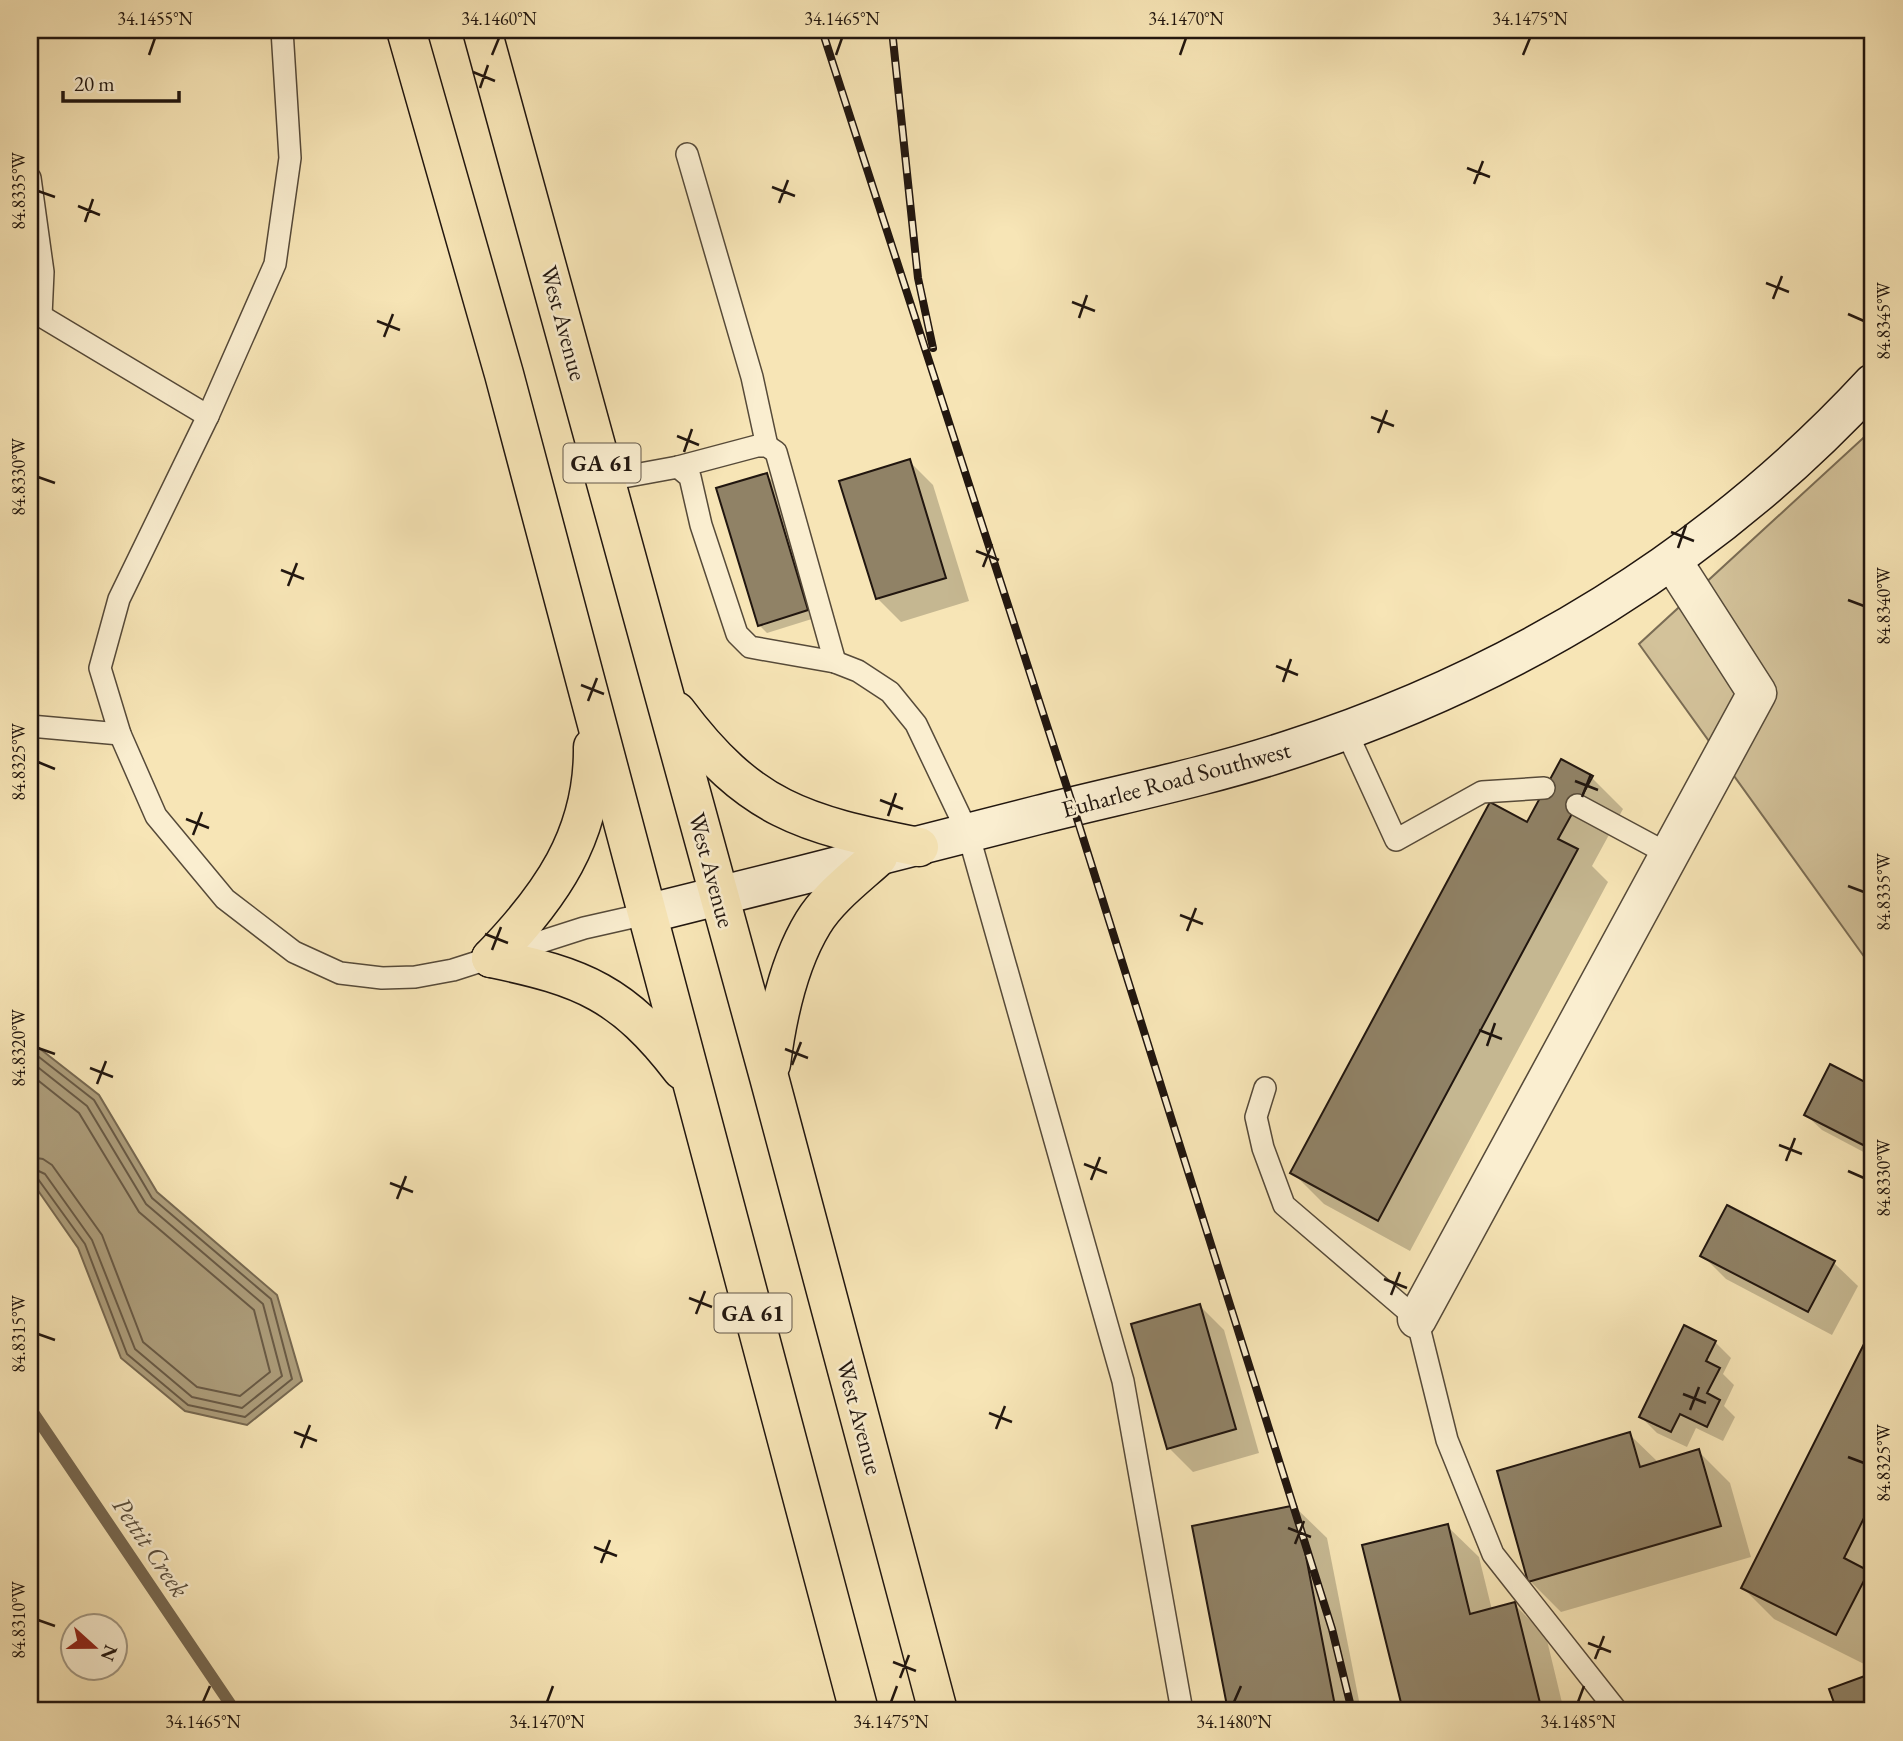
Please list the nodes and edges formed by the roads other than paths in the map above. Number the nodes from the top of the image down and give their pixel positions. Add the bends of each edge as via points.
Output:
1 (282, 30) edge
2 (406, 30) edge
3 (482, 30) edge
4 (687, 154) dead end
5 (30, 178) edge
6 (35, 317) edge
7 (1873, 383) edge
8 (208, 416) junction
9 (768, 446) junction
10 (678, 467) junction
11 (607, 480) junction
12 (1673, 562) junction
13 (835, 662) junction
14 (666, 698) junction
15 (593, 713) junction
16 (30, 726) edge
17 (1346, 730) junction
18 (120, 734) junction
19 (1544, 788) dead end
20 (1577, 805) dead end
21 (968, 833) junction
22 (919, 847) junction
23 (1670, 855) junction
24 (878, 858) junction
25 (718, 896) junction
26 (646, 914) junction
27 (491, 958) junction
28 (769, 1077) junction
29 (691, 1081) junction
30 (1265, 1088) dead end
31 (1418, 1319) junction
32 (859, 1711) edge
33 (938, 1711) edge
34 (1182, 1711) edge
35 (1617, 1711) edge

1 - 8 lane via 290,158 275,264
2 - 15 main road, GA 61 via 504,374
3 - 11 main road, West Avenue / GA 61
4 - 9 lane
5 - 6 lane via 43,272
6 - 8 lane
7 - 12 main road, Euharlee Road Southwest via 1781,473
8 - 18 lane via 119,599 100,668
9 - 10 lane
9 - 13 lane via 776,452
10 - 11 lane
10 - 13 lane via 691,477 701,525 737,634 750,647
11 - 14 main road, West Avenue / GA 61
12 - 17 main road, Euharlee Road Southwest via 1516,657
12 - 23 main road via 1757,693
13 - 21 lane via 890,692 916,724
14 - 22 main road via 704,747 758,795 804,819
14 - 25 main road, West Avenue / GA 61
15 - 26 main road, GA 61
15 - 27 main road via 593,771 583,820 568,860 544,900
16 - 18 lane
17 - 19 lane via 1396,840 1482,792
17 - 21 main road, Euharlee Road Southwest via 1221,769
18 - 27 lane via 156,816 225,899 294,952 340,973 382,978 415,977
20 - 23 lane
21 - 22 main road, Euharlee Road Southwest
21 - 34 lane via 1123,1381
22 - 24 main road, Euharlee Road Southwest
23 - 31 main road
24 - 25 main road, Euharlee Road Southwest
24 - 28 main road via 813,922 783,997
25 - 26 main road, Euharlee Road Southwest
25 - 28 main road, West Avenue / GA 61
26 - 27 lane
26 - 29 main road, GA 61
27 - 29 main road via 570,977 603,994 659,1040
28 - 33 main road, West Avenue / GA 61
29 - 32 main road, GA 61
30 - 31 lane via 1256,1117 1284,1205
31 - 35 lane via 1447,1440 1493,1554

